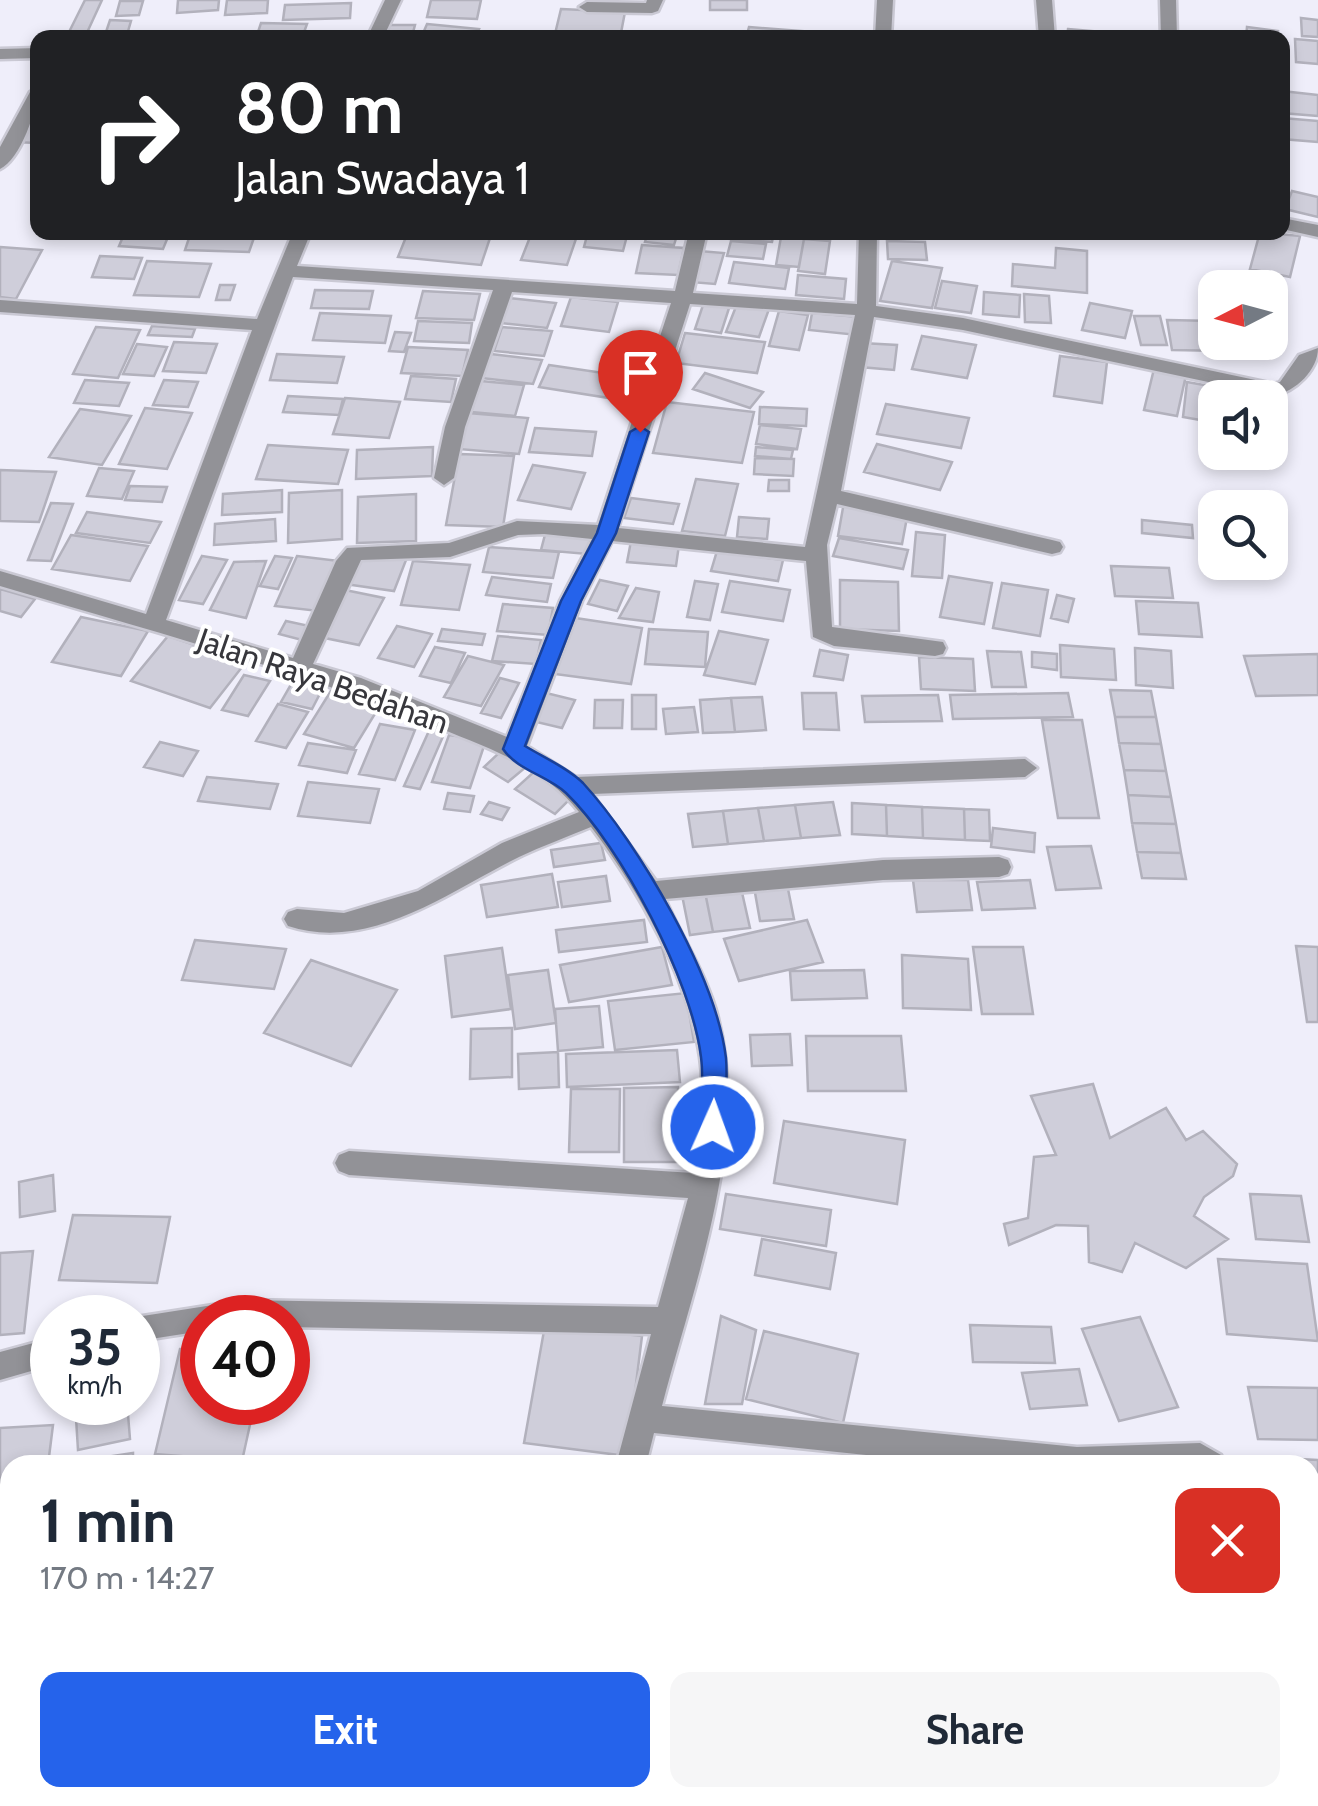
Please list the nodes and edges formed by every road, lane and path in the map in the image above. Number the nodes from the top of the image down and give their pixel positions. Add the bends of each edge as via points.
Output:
1 (393, 0) edge
2 (655, 0) edge
3 (885, 0) edge
4 (1044, 0) edge
5 (1168, 0) edge
6 (587, 7) dead end
7 (379, 30) edge
8 (883, 30) edge
9 (1046, 30) edge
10 (1169, 30) edge
11 (30, 53) edge
12 (0, 54) edge
13 (30, 107) edge
14 (0, 164) edge
15 (1290, 225) edge
16 (1318, 231) edge
17 (299, 240) edge
18 (696, 240) edge
19 (868, 240) edge
20 (289, 271) junction
21 (506, 284) junction
22 (684, 296) junction
23 (0, 306) edge
24 (866, 310) junction
25 (264, 325) junction
26 (1318, 354) edge
27 (444, 478) dead end
28 (829, 495) junction
29 (606, 533) junction
30 (1052, 547) dead end
31 (815, 555) junction
32 (0, 578) edge
33 (153, 624) junction
34 (936, 648) dead end
35 (299, 669) junction
36 (514, 749) junction
37 (1024, 768) dead end
38 (572, 786) junction
39 (597, 815) junction
40 (1000, 867) dead end
41 (649, 891) junction
42 (297, 920) dead end
43 (349, 1163) dead end
44 (705, 1185) junction
45 (310, 1314) edge
46 (669, 1321) junction
47 (30, 1360) edge
48 (0, 1366) edge
49 (643, 1418) junction
50 (634, 1455) edge
51 (1008, 1455) edge

1 - 7 street
2 - 6 street via 652,8
3 - 8 street
4 - 9 street
5 - 10 street
11 - 12 street
13 - 14 street
15 - 16 street
17 - 20 street
18 - 22 street
19 - 24 street
20 - 21 street
20 - 25 street
21 - 22 street
21 - 27 street via 455,426
22 - 24 street
22 - 29 street
23 - 25 street
24 - 26 street via 1274,390 1287,388 1306,359
24 - 28 street
25 - 33 street
28 - 30 street
28 - 31 street
29 - 31 street
29 - 35 street via 517,528 450,550 355,554
29 - 36 street via 571,601
31 - 34 street via 825,636
32 - 33 street, Jalan Raya Bedahan
33 - 35 street, Jalan Raya Bedahan
35 - 36 street, Jalan Raya Bedahan
36 - 38 street, Jalan Raya Bedahan
37 - 38 street
38 - 39 street, Jalan Raya Bedahan
39 - 41 street, Jalan Raya Bedahan
39 - 42 street via 511,850 426,898 344,923
40 - 41 street
41 - 44 street, Jalan Raya Bedahan via 704,1014 714,1060
43 - 44 street
44 - 46 street, Jalan Raya Bedahan
45 - 46 street
46 - 49 street, Jalan Raya Bedahan
47 - 48 street
49 - 50 street, Jalan Raya Bedahan
49 - 51 street

